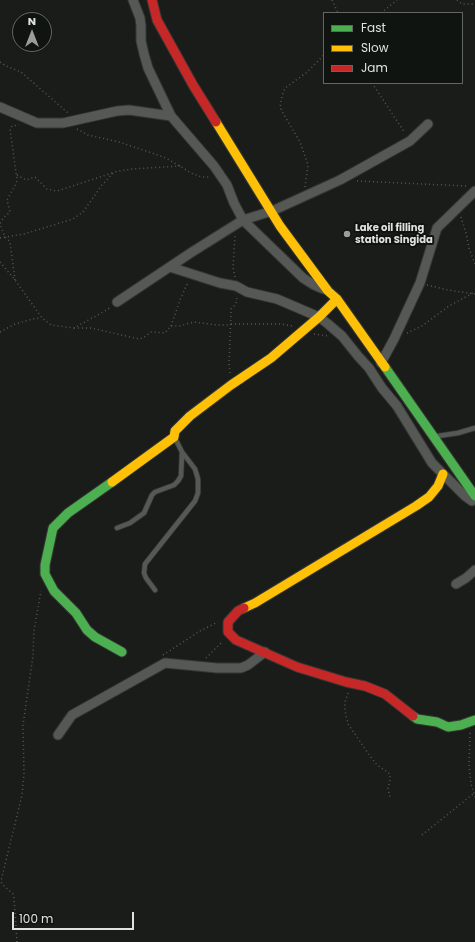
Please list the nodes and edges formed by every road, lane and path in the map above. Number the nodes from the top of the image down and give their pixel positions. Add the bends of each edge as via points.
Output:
1 (133, 0) edge
2 (152, 0) edge
3 (332, 0) edge
4 (397, 0) edge
5 (457, 0) edge
6 (475, 4) edge
7 (338, 12) edge
8 (382, 12) edge
9 (323, 56) edge
10 (0, 62) edge
11 (373, 84) edge
12 (0, 107) edge
13 (171, 116) junction
14 (37, 123) junction
15 (428, 124) dead end
16 (76, 125) junction
17 (410, 142) junction
18 (181, 166) junction
19 (114, 172) junction
20 (16, 175) junction
21 (221, 178) junction
22 (356, 181) dead end
23 (472, 188) edge
24 (302, 197) junction
25 (458, 208) junction
26 (272, 211) junction
27 (239, 222) junction
28 (0, 238) edge
29 (5, 238) junction
30 (0, 262) edge
31 (475, 264) edge
32 (170, 267) junction
33 (191, 273) junction
34 (15, 280) junction
35 (420, 283) junction
36 (236, 286) junction
37 (328, 291) junction
38 (474, 293) edge
39 (337, 299) junction
40 (117, 302) joint
41 (318, 317) junction
42 (42, 318) junction
43 (230, 325) junction
44 (171, 326) junction
45 (74, 328) junction
46 (305, 328) junction
47 (0, 332) edge
48 (342, 336) junction
49 (394, 339) junction
50 (381, 363) junction
51 (231, 385) junction
52 (475, 428) edge
53 (174, 437) junction
54 (433, 437) junction
55 (182, 452) junction
56 (443, 474) junction
57 (475, 496) edge
58 (475, 502) edge
59 (117, 528) dead end
60 (475, 570) edge
61 (46, 577) junction
62 (456, 584) dead end
63 (155, 590) dead end
64 (219, 621) dead end
65 (228, 632) junction
66 (122, 652) dead end
67 (265, 652) junction
68 (159, 658) dead end
69 (197, 666) junction
70 (352, 683) junction
71 (473, 721) edge
72 (58, 735) dead end
73 (474, 796) edge
74 (390, 798) dead end
75 (422, 835) dead end
76 (17, 942) edge

1 - 13 street via 140,18 141,41 148,68
2 - 26 main road via 157,20 193,85
3 - 7 path
4 - 8 path
5 - 6 path via 462,4
9 - 24 path via 306,73 285,88 280,107 300,142 308,164
10 - 16 path via 21,72 55,100
11 - 17 path
12 - 14 street
13 - 16 street via 129,110 106,113
13 - 21 street via 208,158
14 - 16 street
14 - 20 path via 11,127
15 - 17 street
16 - 18 path via 88,135 146,151
17 - 24 street via 340,180
18 - 19 path
18 - 21 path via 202,177
19 - 20 path via 57,191 47,189 35,177 26,180
19 - 29 path via 83,212 73,219
20 - 29 path via 16,184 7,200 10,212 0,222
21 - 27 street via 227,185
22 - 23 path
23 - 25 street
24 - 26 street
25 - 31 path
25 - 35 street via 438,228
26 - 27 street
26 - 37 main road via 280,226
27 - 32 street
27 - 36 path via 233,268
27 - 37 street via 303,278
28 - 29 path
29 - 34 path via 10,242
30 - 34 path
32 - 33 street
32 - 40 street
33 - 36 street
33 - 44 path
34 - 42 path
35 - 38 path
35 - 49 street
36 - 41 street via 247,292 277,299
36 - 43 path via 236,304 231,309
37 - 39 main road
38 - 49 path via 449,306 422,326
39 - 41 main road
39 - 50 main road
40 - 45 path via 105,312
41 - 46 main road
41 - 48 street
42 - 45 path via 51,325
42 - 47 path via 15,324
43 - 44 path via 194,322
43 - 46 path via 281,324
43 - 51 path
44 - 45 path via 165,333 151,332 139,339 91,328
46 - 48 path via 318,336
46 - 51 main road via 271,358
48 - 56 street via 397,406 432,462
49 - 50 street
50 - 54 main road
51 - 53 main road via 190,416 175,431
52 - 54 lane
53 - 55 lane
53 - 61 main road via 58,521 50,534 45,558
54 - 57 main road
55 - 59 lane via 181,476 178,481 152,495 144,513
55 - 63 lane via 192,463 197,474 198,493 195,501 145,564 144,573
56 - 58 street via 465,496
56 - 65 main road via 429,497 416,506 238,611 228,622
60 - 62 street
61 - 66 main road via 54,591 76,612 87,630
61 - 76 path via 39,598 34,630 23,725 22,795 2,881 14,898
64 - 68 path
65 - 67 main road via 236,640
65 - 69 path via 220,646
67 - 69 street via 241,668
67 - 70 main road via 297,666
69 - 72 street via 165,663 156,667 72,715
70 - 71 main road via 385,694 408,713 424,721 437,722 448,727
70 - 74 path via 345,702 348,724 370,756 390,774
71 - 73 path via 469,765
73 - 75 path

